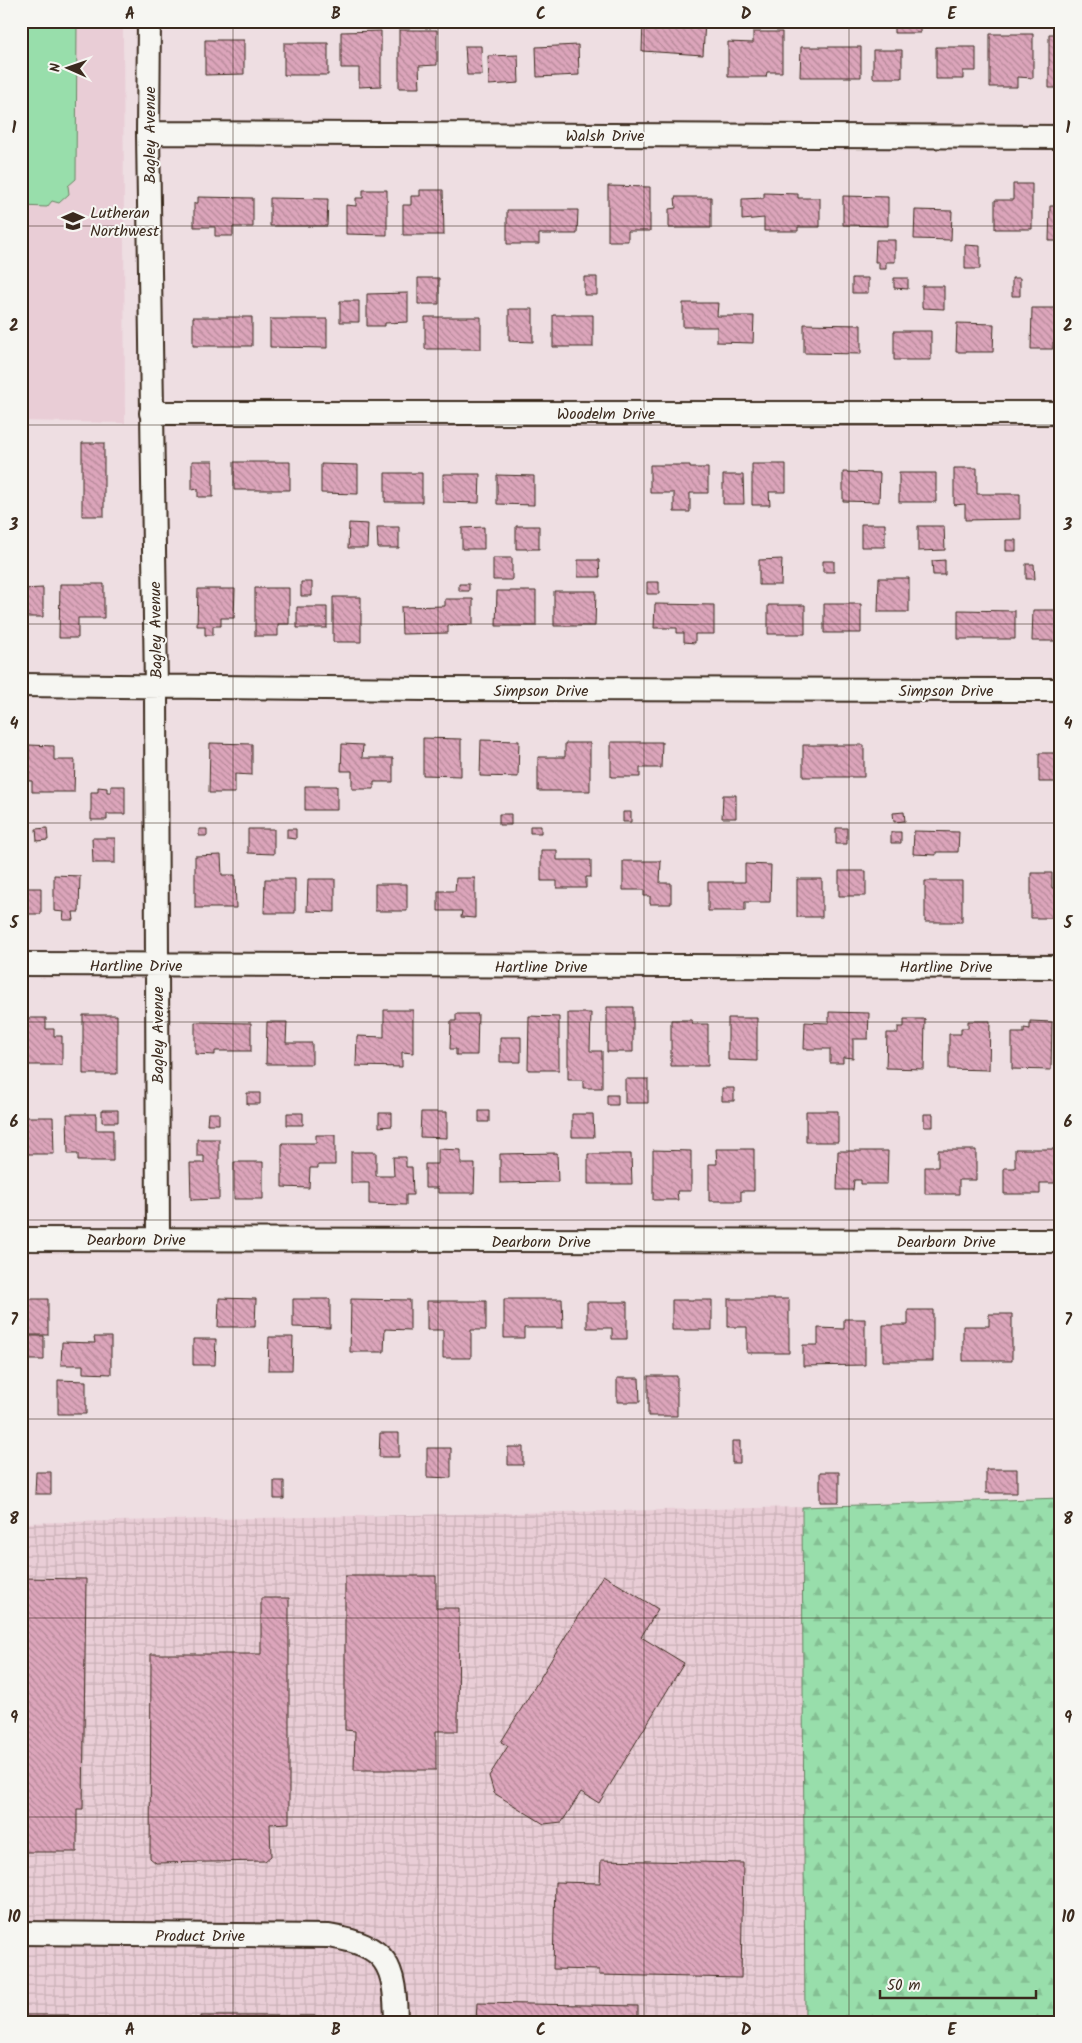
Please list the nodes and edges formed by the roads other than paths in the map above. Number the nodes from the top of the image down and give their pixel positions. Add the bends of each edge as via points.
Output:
1 (148, 21) edge
2 (148, 133) junction
3 (1061, 137) edge
4 (151, 413) junction
5 (1061, 413) edge
6 (21, 685) edge
7 (156, 688) junction
8 (1061, 690) edge
9 (21, 964) edge
10 (157, 964) junction
11 (1061, 966) edge
12 (21, 1239) edge
13 (158, 1239) junction
14 (1061, 1241) edge
15 (21, 1933) edge
16 (396, 2022) edge

1 - 2 street, Bagley Avenue
2 - 3 street, Walsh Drive
2 - 4 street, Bagley Avenue
4 - 5 street, Woodelm Drive
4 - 7 street, Bagley Avenue
6 - 7 street, Simpson Drive
7 - 8 street, Simpson Drive
7 - 10 street, Bagley Avenue
9 - 10 street, Hartline Drive
10 - 11 street, Hartline Drive
10 - 13 street, Bagley Avenue
12 - 13 street, Dearborn Drive
13 - 14 street, Dearborn Drive
15 - 16 street, Product Drive via 329,1936 355,1940 376,1951 390,1970 396,1991

